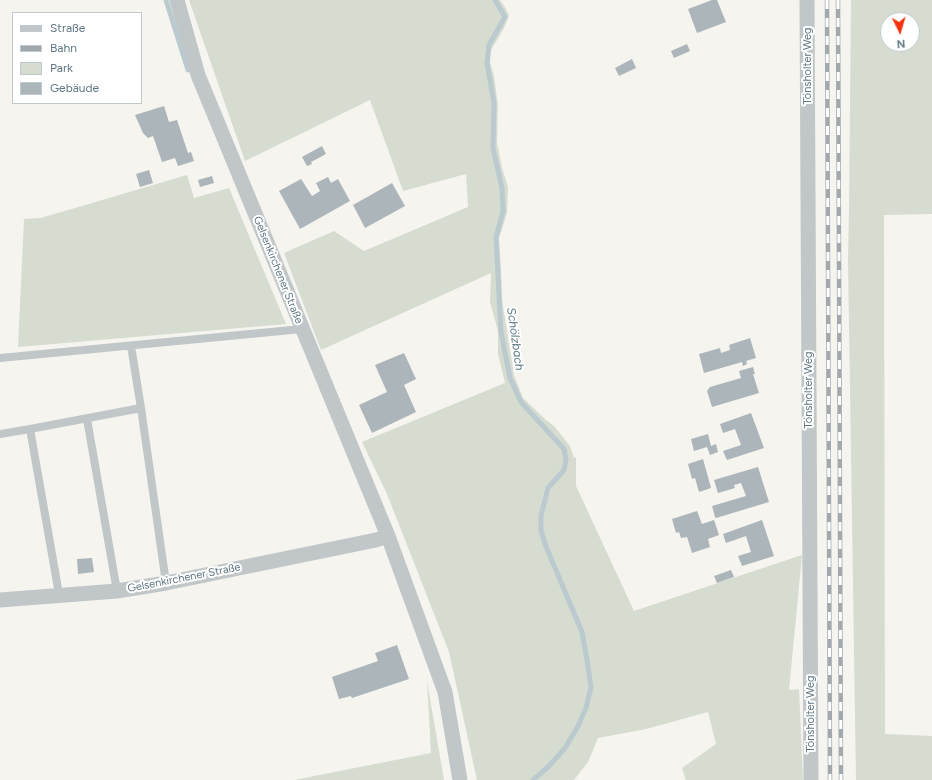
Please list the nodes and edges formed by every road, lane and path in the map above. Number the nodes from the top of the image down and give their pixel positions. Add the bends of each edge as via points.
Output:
1 (177, 0) edge
2 (807, 0) edge
3 (302, 329) junction
4 (131, 346) junction
5 (0, 358) edge
6 (142, 408) junction
7 (86, 419) junction
8 (30, 430) junction
9 (0, 434) edge
10 (388, 536) junction
11 (166, 583) junction
12 (117, 591) junction
13 (59, 594) junction
14 (0, 598) edge
15 (460, 780) edge
16 (811, 780) edge

1 - 3 street, Gelsenkirchener Straße via 198,75
2 - 16 street, Tönsholter Weg
3 - 4 lane
3 - 10 street, Gelsenkirchener Straße
4 - 5 lane
4 - 6 lane
6 - 7 lane
6 - 11 lane
7 - 8 lane
7 - 12 lane
8 - 9 lane
8 - 13 lane
10 - 11 street, Gelsenkirchener Straße
10 - 15 street, Gelsenkirchener Straße via 445,692
11 - 12 street, Gelsenkirchener Straße
12 - 13 street, Gelsenkirchener Straße
13 - 14 street, Gelsenkirchener Straße

